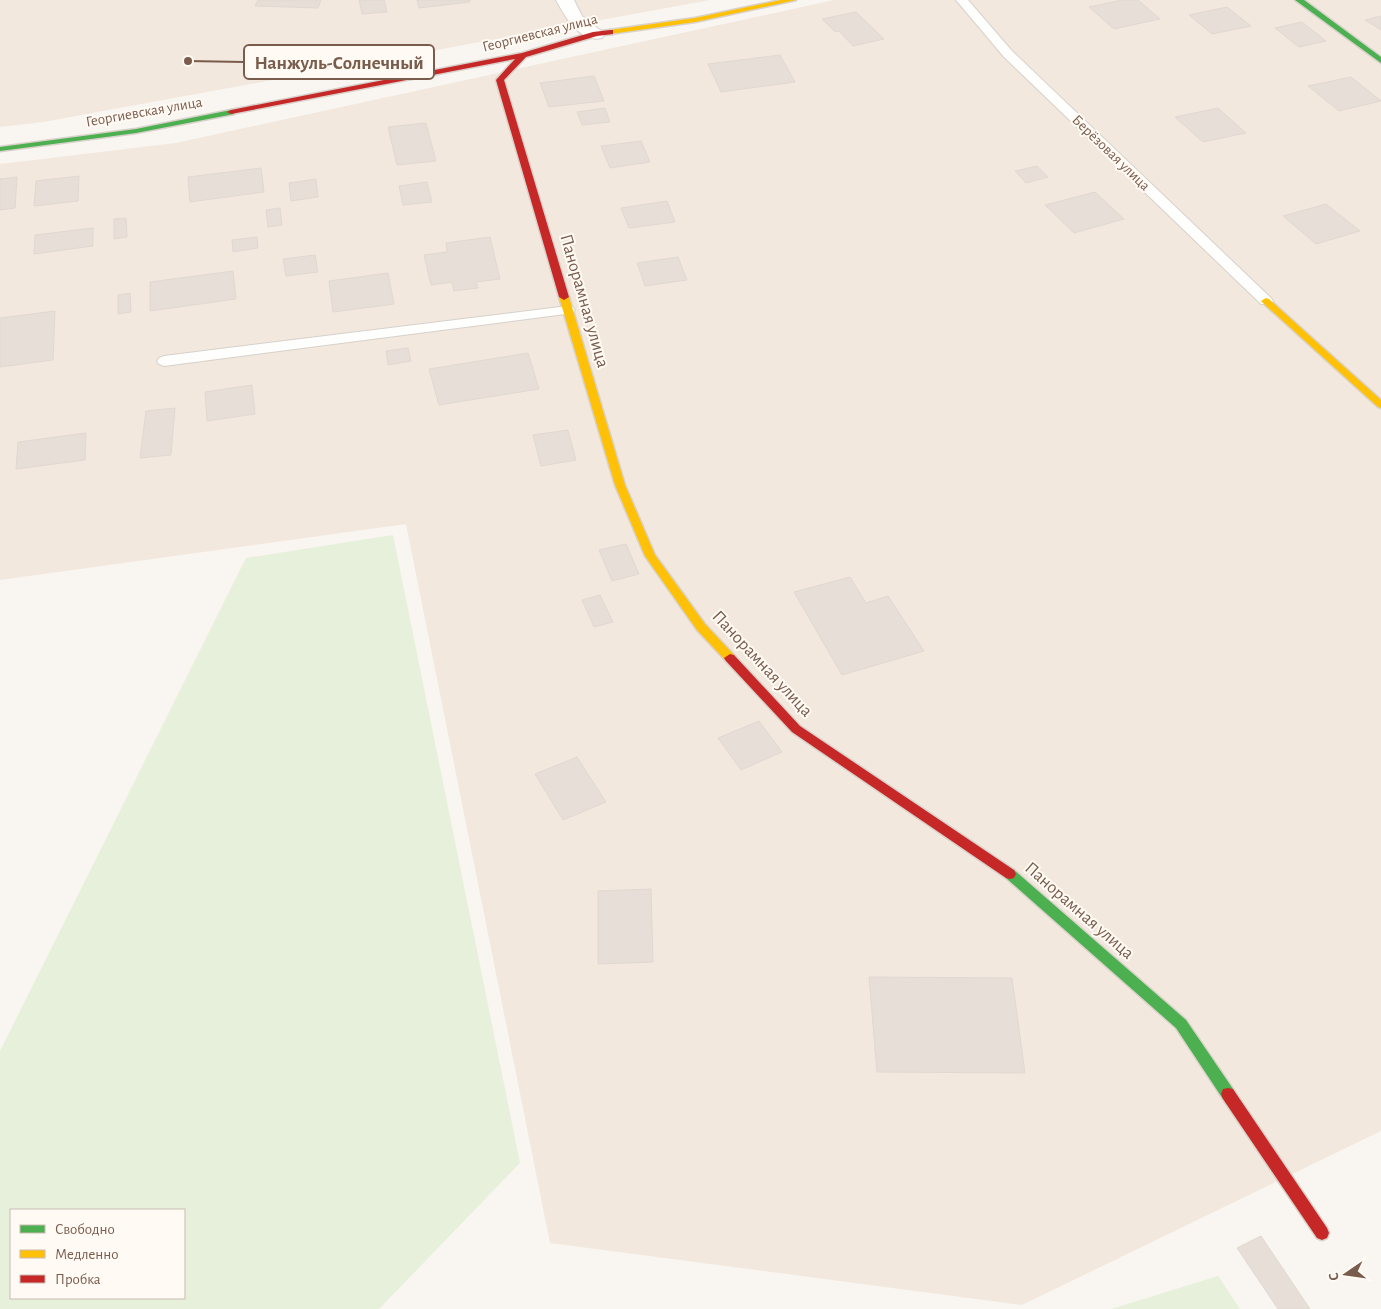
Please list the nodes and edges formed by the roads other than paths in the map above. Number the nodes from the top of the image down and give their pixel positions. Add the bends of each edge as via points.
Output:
1 (565, 0) edge
2 (792, 0) edge
3 (962, 0) edge
4 (1299, 0) edge
5 (596, 34) junction
6 (523, 55) junction
7 (1381, 61) edge
8 (0, 149) edge
9 (1266, 301) joint
10 (568, 310) junction
11 (164, 361) dead end
12 (1381, 405) edge
13 (1322, 1233) dead end

1 - 5 street via 575,19
2 - 5 street, Георгиевская улица via 695,20
3 - 9 lane, Берёзовая улица via 1008,54
4 - 7 street
5 - 6 street, Георгиевская улица
6 - 8 street, Георгиевская улица via 136,130
6 - 10 street, Панорамная улица via 500,80
9 - 12 street
10 - 11 lane
10 - 13 street, Панорамная улица via 620,484 650,556 701,627 796,729 1006,871 1181,1024

